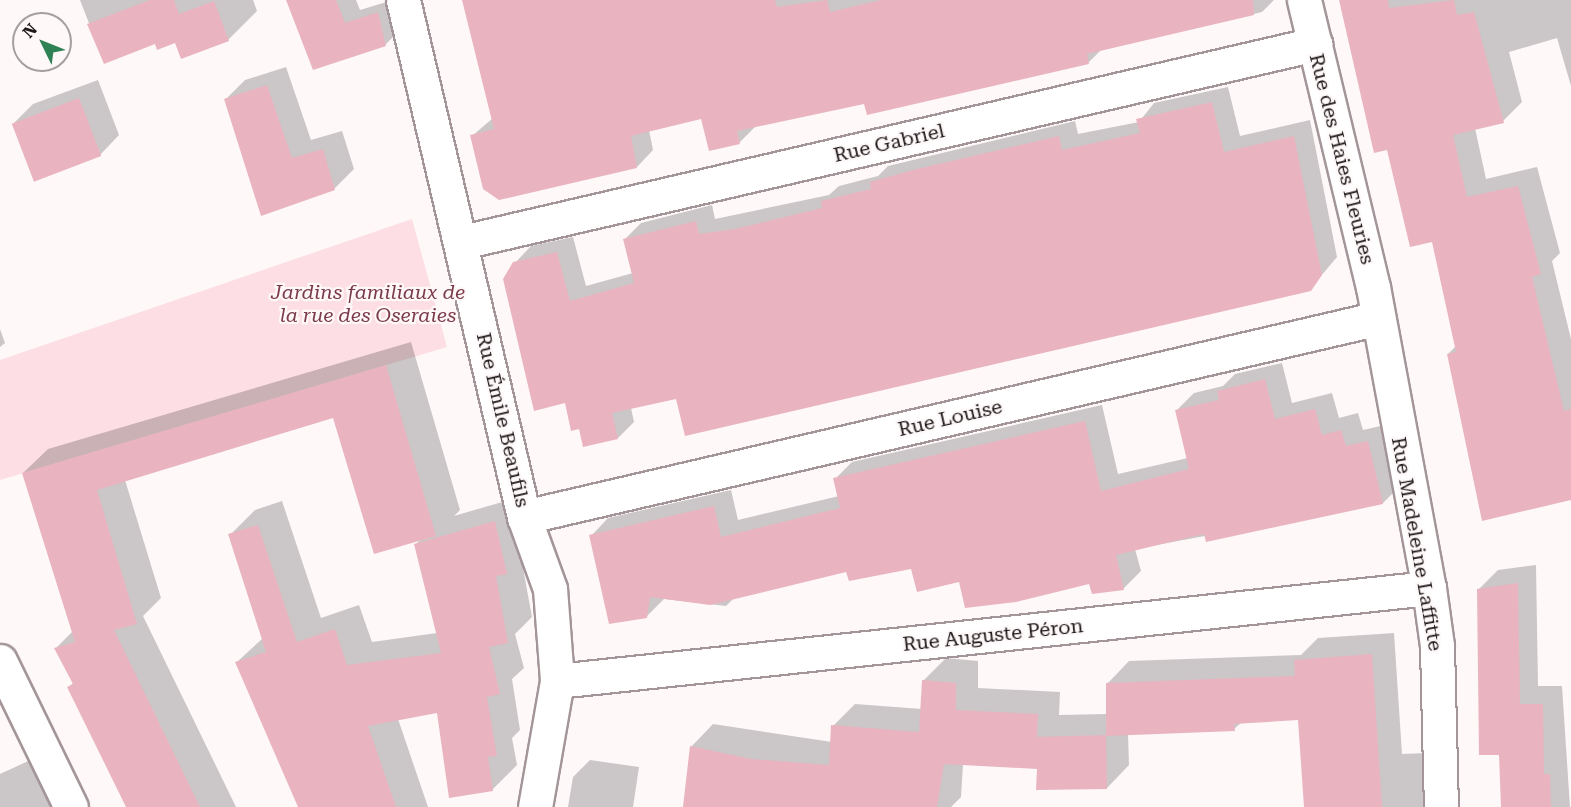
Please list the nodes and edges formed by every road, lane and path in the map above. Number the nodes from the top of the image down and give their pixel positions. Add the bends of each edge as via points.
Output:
1 (402, 0) edge
2 (1305, 0) edge
3 (1315, 44) junction
4 (462, 242) junction
5 (1375, 319) junction
6 (524, 517) junction
7 (1429, 588) junction
8 (0, 661) edge
9 (556, 681) junction
10 (71, 807) edge
11 (536, 807) edge
12 (1441, 807) edge

1 - 4 street, Rue Émile Beaufils
2 - 3 street, Rue des Haies Fleuries
3 - 4 street, Rue Gabriel
3 - 5 street, Rue des Haies Fleuries via 1373,287
4 - 6 street, Rue Émile Beaufils
5 - 6 street, Rue Louise
5 - 7 street, Rue Madeleine Laffitte
6 - 9 street, Rue Émile Beaufils via 550,589
7 - 9 street, Rue Auguste Péron
7 - 12 street, Rue Madeleine Laffitte via 1437,646
8 - 10 street
9 - 11 street, Rue Émile Beaufils

